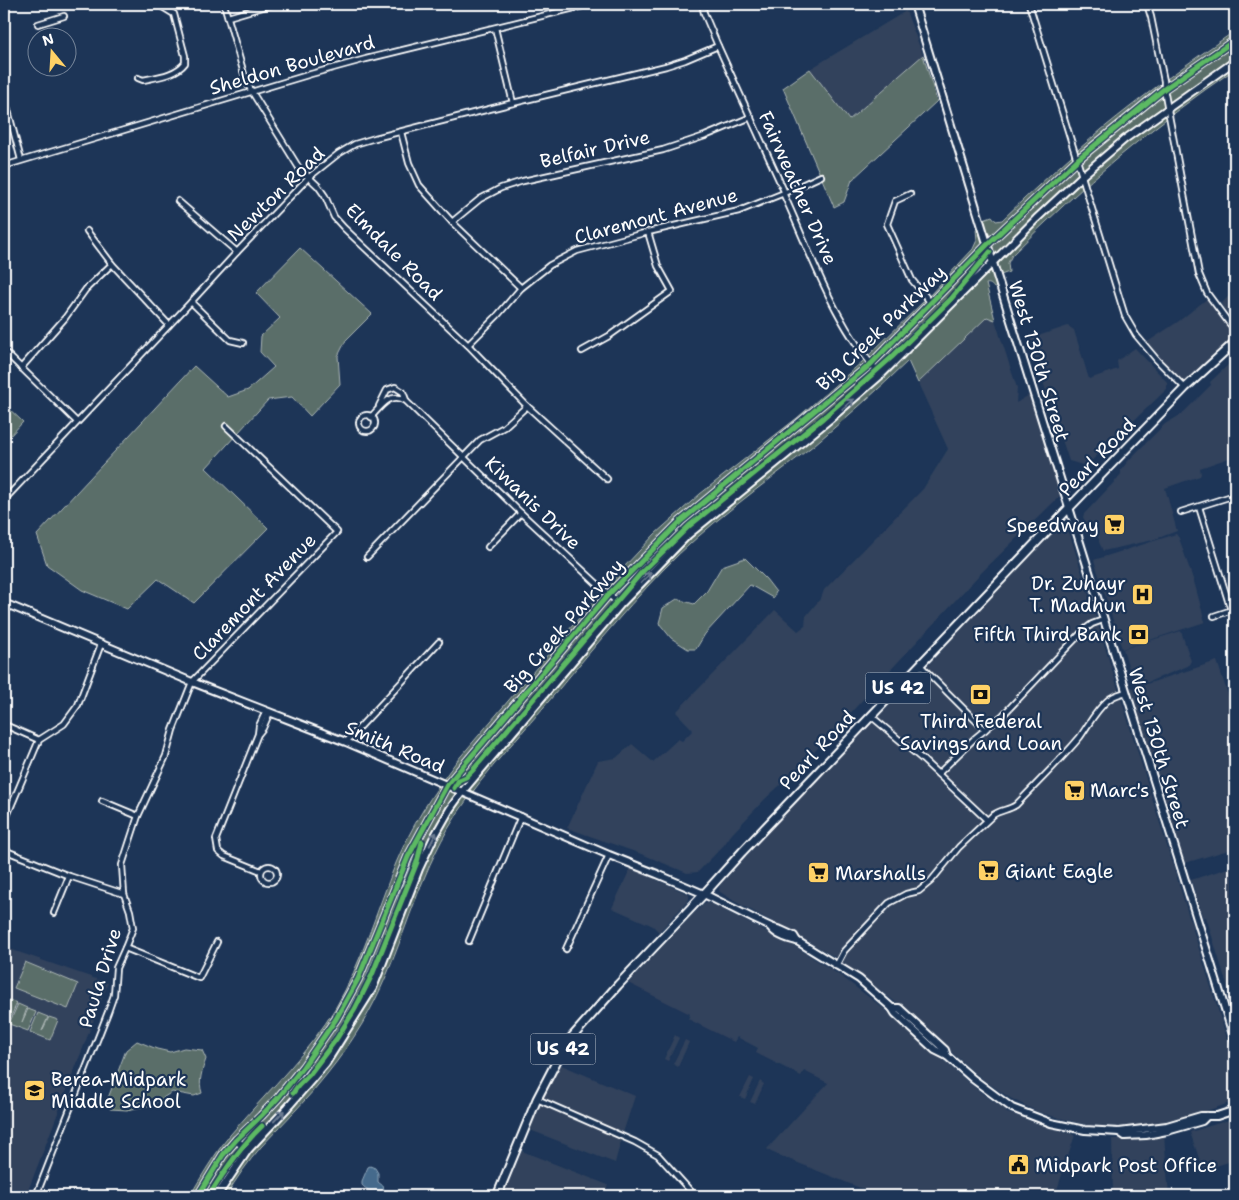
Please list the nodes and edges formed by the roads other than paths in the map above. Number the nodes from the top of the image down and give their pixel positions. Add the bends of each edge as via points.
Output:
1 (224, 4) edge
2 (273, 4) edge
3 (591, 4) edge
4 (702, 4) edge
5 (914, 4) edge
6 (1029, 4) edge
7 (1147, 4) edge
8 (161, 6) dead end
9 (64, 16) dead end
10 (228, 16) junction
11 (38, 24) dead end
12 (495, 28) junction
13 (1235, 40) edge
14 (718, 46) junction
15 (1235, 61) edge
16 (138, 78) dead end
17 (1164, 90) junction
18 (252, 92) junction
19 (4, 95) edge
20 (513, 103) junction
21 (1168, 108) junction
22 (751, 117) junction
23 (401, 132) junction
24 (1078, 159) junction
25 (21, 160) junction
26 (4, 166) edge
27 (822, 176) dead end
28 (1083, 176) junction
29 (308, 178) junction
30 (784, 193) junction
31 (910, 194) dead end
32 (178, 201) dead end
33 (452, 222) junction
34 (87, 231) dead end
35 (648, 232) junction
36 (987, 245) junction
37 (237, 252) junction
38 (993, 263) junction
39 (112, 264) junction
40 (521, 288) junction
41 (192, 302) junction
42 (931, 303) junction
43 (169, 325) junction
44 (1235, 329) edge
45 (243, 343) dead end
46 (1235, 343) edge
47 (468, 345) junction
48 (4, 351) edge
49 (582, 351) dead end
50 (871, 364) junction
51 (21, 368) junction
52 (881, 375) junction
53 (1186, 388) junction
54 (406, 401) junction
55 (526, 406) junction
56 (378, 410) junction
57 (372, 417) dead end
58 (77, 422) junction
59 (226, 426) dead end
60 (464, 456) junction
61 (607, 479) dead end
62 (1235, 495) edge
63 (4, 500) edge
64 (1199, 506) junction
65 (1069, 508) junction
66 (1181, 512) dead end
67 (520, 513) junction
68 (488, 547) dead end
69 (367, 557) dead end
70 (608, 595) junction
71 (4, 603) edge
72 (620, 605) junction
73 (1233, 610) edge
74 (1214, 616) dead end
75 (1103, 620) junction
76 (439, 642) dead end
77 (101, 644) junction
78 (920, 665) junction
79 (192, 682) junction
80 (1126, 692) junction
81 (268, 712) junction
82 (871, 716) junction
83 (5, 725) edge
84 (985, 730) junction
85 (39, 740) junction
86 (346, 742) junction
87 (938, 774) junction
88 (447, 785) junction
89 (462, 792) junction
90 (102, 801) dead end
91 (138, 816) junction
92 (521, 816) junction
93 (987, 820) junction
94 (4, 822) edge
95 (4, 850) edge
96 (609, 855) junction
97 (261, 871) dead end
98 (68, 876) junction
99 (124, 894) junction
100 (704, 894) junction
101 (54, 913) dead end
102 (469, 941) dead end
103 (217, 942) dead end
104 (125, 948) junction
105 (566, 949) dead end
106 (836, 966) junction
107 (1235, 1041) edge
108 (537, 1099) junction
109 (1235, 1110) edge
110 (236, 1140) junction
111 (248, 1150) junction
112 (36, 1196) edge
113 (198, 1196) edge
114 (217, 1196) edge
115 (497, 1196) edge
116 (695, 1196) edge

1 - 10 street, Elmdale Road
2 - 10 street
3 - 12 street, Sheldon Boulevard
4 - 14 street, Fairweather Drive
5 - 36 street, West 130th Street
6 - 24 street
7 - 17 street
8 - 16 street via 174,14 185,63 181,69 168,74 143,80
9 - 11 street
10 - 18 street, Elmdale Road
12 - 18 street, Sheldon Boulevard via 366,59
12 - 20 street
13 - 17 street, Big Creek Parkway
14 - 20 street, Newton Road via 666,66
14 - 22 street, Fairweather Drive
15 - 21 street, Big Creek Parkway
17 - 21 street
17 - 24 street, Big Creek Parkway
18 - 25 street, Sheldon Boulevard
18 - 29 street, Elmdale Road
19 - 25 street
20 - 23 street, Newton Road
21 - 28 street, Big Creek Parkway via 1125,139
21 - 44 street via 1200,274 1207,292
22 - 30 street, Fairweather Drive
22 - 33 street, Belfair Drive via 663,150 502,188 480,199
23 - 29 street, Newton Road via 355,144
23 - 33 street via 419,185
24 - 28 street
24 - 36 street, Big Creek Parkway
25 - 26 street, Sheldon Boulevard
27 - 30 street, Claremont Avenue
28 - 38 street, Big Creek Parkway
28 - 53 street via 1126,316 1136,335
29 - 37 street, Newton Road
29 - 47 street, Elmdale Road via 318,186 334,217 344,228
30 - 35 street, Claremont Avenue via 739,211
30 - 50 street, Fairweather Drive via 829,296
31 - 42 street via 894,201 887,224 912,280
32 - 37 street
33 - 40 street
34 - 39 street
35 - 40 street, Claremont Avenue via 577,251 550,265
35 - 49 street via 658,266 672,292
36 - 38 street, West 130th Street
36 - 42 street, Big Creek Parkway
37 - 41 street, Newton Road
38 - 52 street, Big Creek Parkway
38 - 65 street, West 130th Street
39 - 43 street
39 - 51 street via 86,289
40 - 47 street, Claremont Avenue
41 - 43 street, Newton Road
41 - 45 street via 230,340
42 - 50 street, Big Creek Parkway
43 - 58 street, Newton Road
46 - 53 main road, Pearl Road / US 42
47 - 55 street, Elmdale Road
48 - 51 street
50 - 52 street, Fairweather Drive
50 - 70 street, Big Creek Parkway via 681,521
51 - 58 street
72 -> 52 street, Big Creek Parkway via 688,535
53 - 65 main road, Pearl Road / US 42
54 - 56 street via 401,398 387,400
54 - 56 street, Kiwanis Drive via 403,392 395,387 386,390
54 - 60 street, Kiwanis Drive
55 - 60 street via 504,427 480,440
55 - 61 street, Elmdale Road
56 - 57 street
58 - 63 street, Newton Road
59 - 79 street, Claremont Avenue via 337,532
60 - 67 street, Kiwanis Drive
60 - 69 street
62 - 64 street
64 - 66 street
64 - 73 street
65 - 75 street, West 130th Street
65 - 78 main road, Pearl Road / US 42
67 - 68 street
67 - 70 street, Kiwanis Drive
70 - 72 street, Kiwanis Drive
70 - 88 street, Big Creek Parkway
71 - 77 street, Smith Road
72 - 89 street, Big Creek Parkway
73 - 74 street
75 - 80 street, West 130th Street
75 - 84 street via 1084,630 1004,715
76 - 86 street
77 - 79 street, Smith Road
77 - 85 street via 78,705 64,724
78 - 82 main road, Pearl Road / US 42
78 - 84 street
79 - 81 street, Smith Road
79 - 91 street, Paula Drive via 166,756
80 - 93 street via 1116,694 1104,704 1061,758 1016,805
80 - 107 street, West 130th Street
81 - 86 street, Smith Road
81 - 97 street via 259,726 216,839 218,851 224,856
82 - 87 street
82 - 100 main road, Pearl Road / US 42
83 - 85 street
84 - 87 street
85 - 94 street
86 - 88 street, Smith Road
87 - 93 street
88 - 89 street, Smith Road
88 - 110 street, Big Creek Parkway via 408,857 358,979 336,1020 278,1098
89 - 92 street, Smith Road
111 -> 89 street, Big Creek Parkway via 326,1063 373,988 419,869
90 - 91 street
91 - 99 street, Paula Drive via 122,865
92 - 96 street, Smith Road
92 - 102 street
93 - 106 street via 919,891 889,903 844,951
95 - 98 street
96 - 100 street, Smith Road
96 - 105 street
98 - 99 street
98 - 101 street
99 - 104 street, Paula Drive via 133,928
100 - 106 street, Smith Road via 797,941
100 - 108 main road, Pearl Road / US 42 via 565,1045
103 - 104 street via 199,978
104 - 112 street, Paula Drive via 116,968 114,995 108,1012
106 - 109 street, Smith Road via 859,979 935,1050 1012,1108 1051,1123 1119,1132 1167,1126
108 - 115 main road, Pearl Road / US 42
108 - 116 street via 635,1142 658,1156
110 - 111 street
110 - 113 street, Big Creek Parkway
111 - 114 street, Big Creek Parkway

